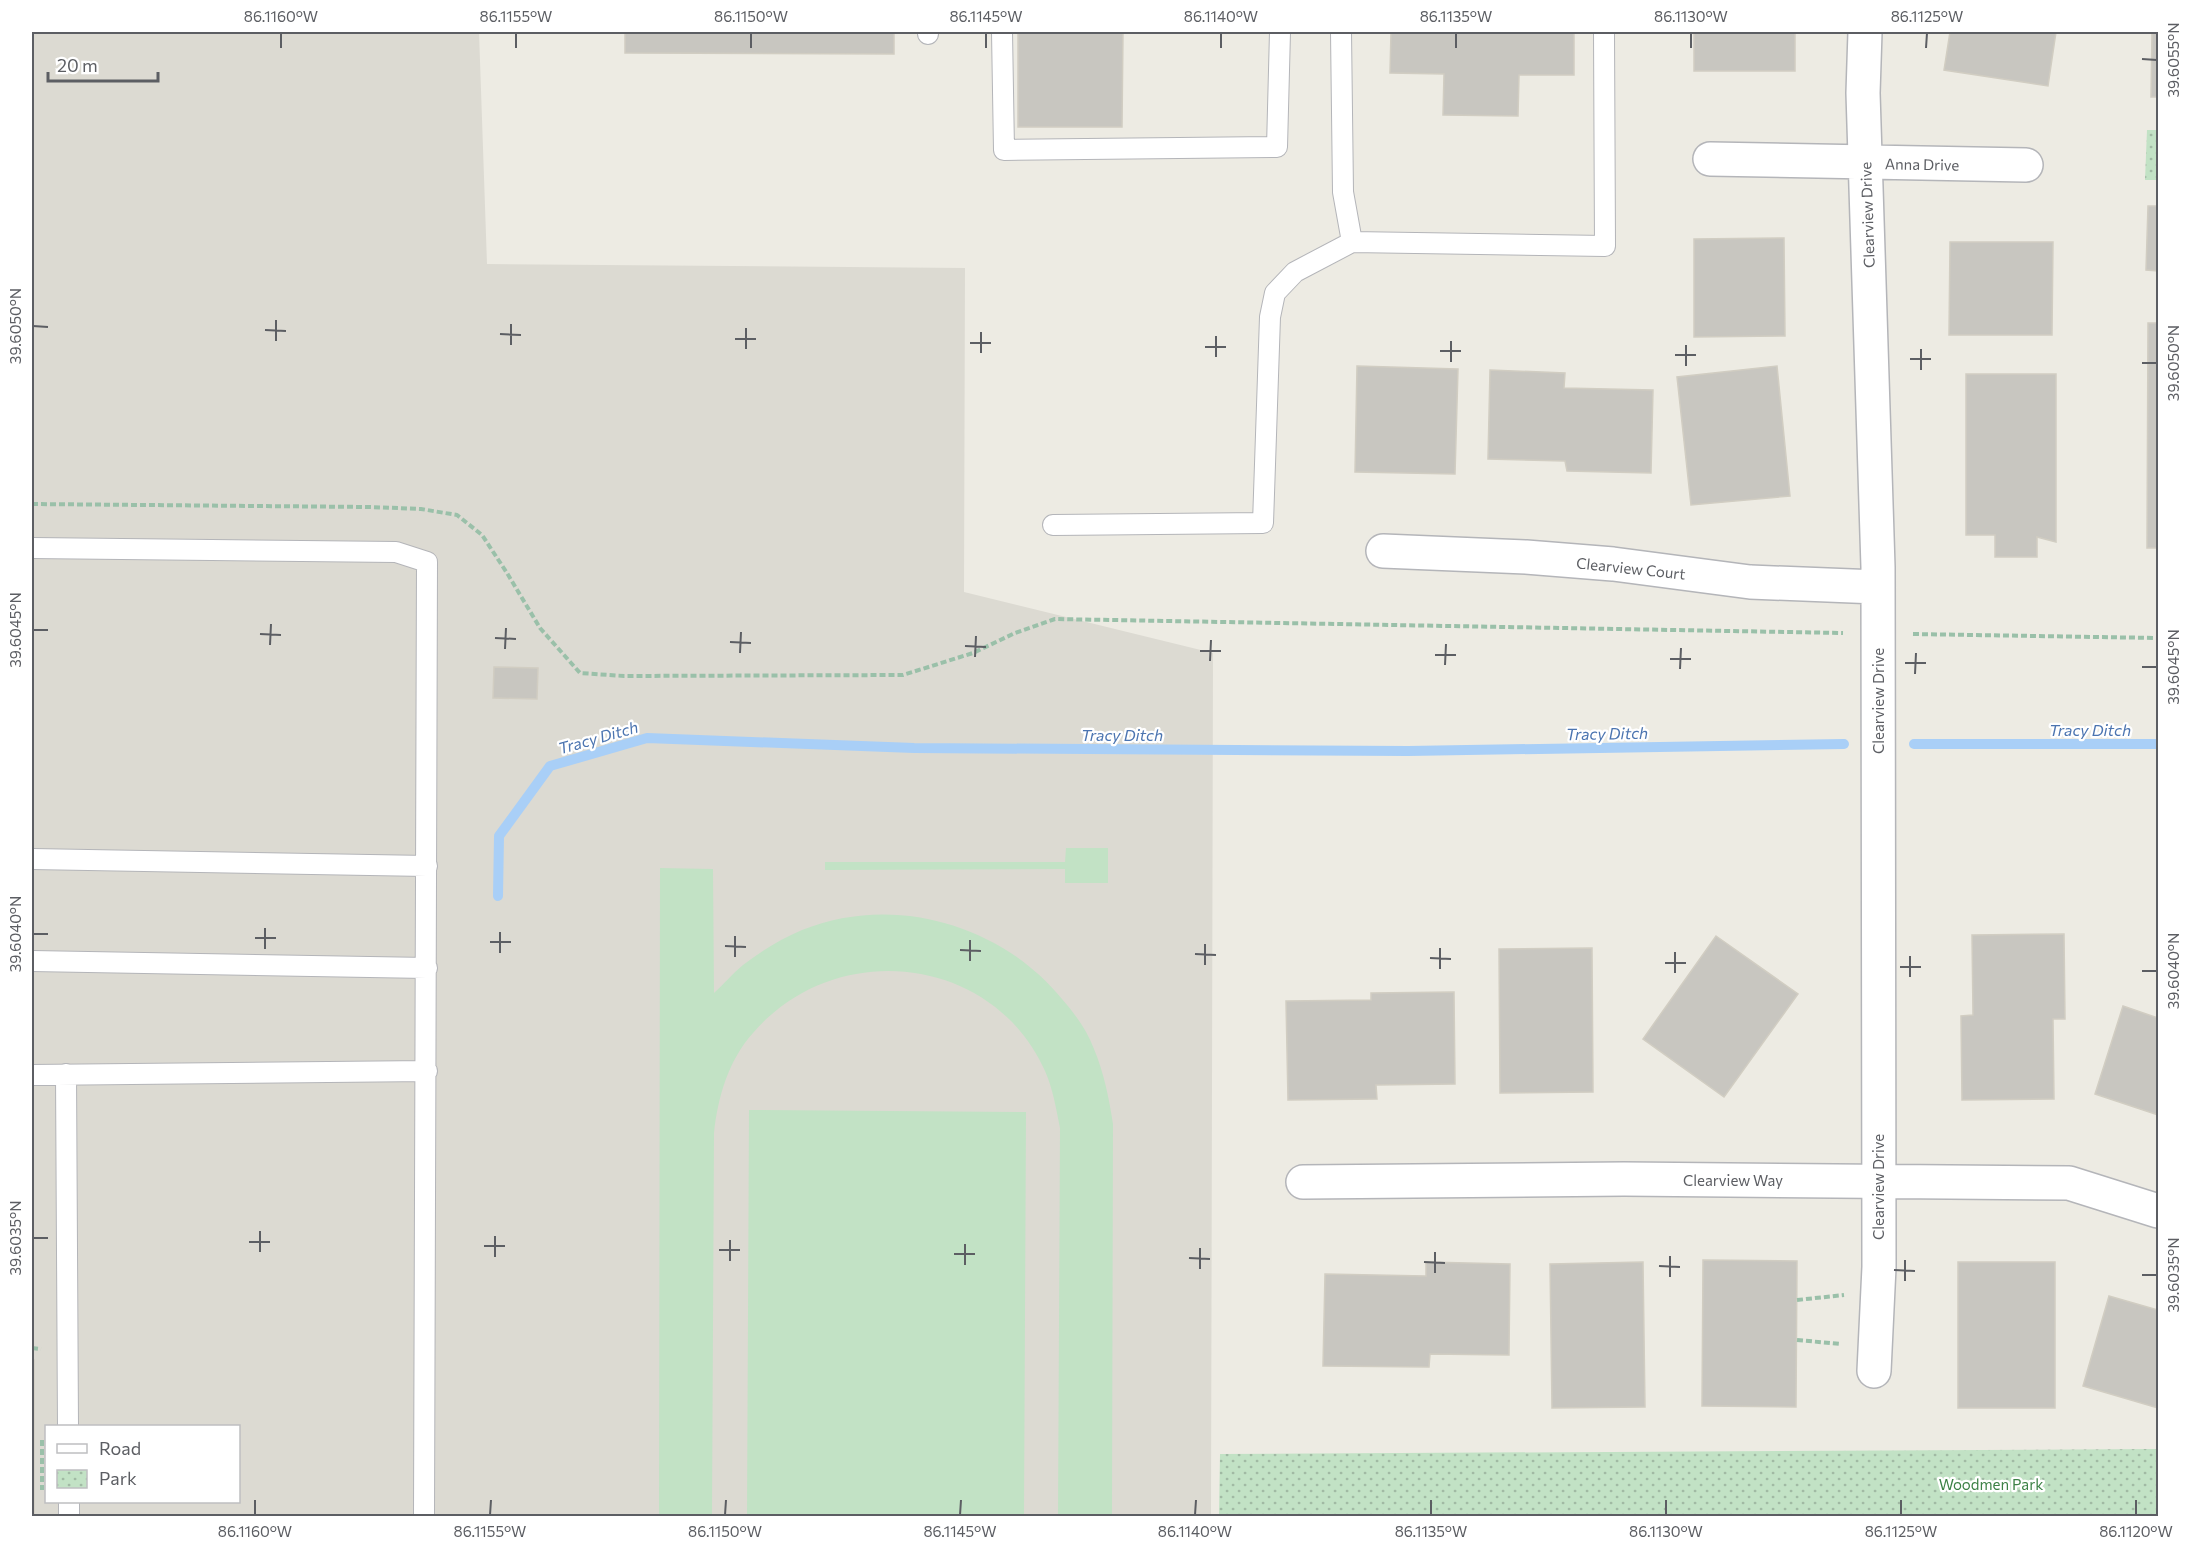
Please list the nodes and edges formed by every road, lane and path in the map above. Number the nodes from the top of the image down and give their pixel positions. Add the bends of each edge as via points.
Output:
1 (1002, 32) edge
2 (1280, 32) edge
3 (1341, 32) edge
4 (1604, 32) edge
5 (1865, 32) edge
6 (1710, 159) dead end
7 (1865, 163) junction
8 (2026, 165) dead end
9 (1352, 242) junction
10 (32, 504) edge
11 (1053, 525) dead end
12 (32, 548) edge
13 (1383, 551) dead end
14 (1877, 587) junction
15 (1878, 633) junction
16 (2158, 638) edge
17 (32, 859) edge
18 (427, 866) junction
19 (32, 961) edge
20 (427, 968) junction
21 (427, 1071) junction
22 (66, 1074) junction
23 (32, 1075) edge
24 (1878, 1181) junction
25 (1303, 1182) dead end
26 (2158, 1211) edge
27 (1877, 1291) junction
28 (1797, 1300) dead end
29 (1797, 1340) dead end
30 (1874, 1359) joint
31 (68, 1425) edge
32 (424, 1516) edge

1 - 2 lane via 1004,150 1277,147
3 - 9 lane via 1343,192
4 - 9 lane via 1605,246
5 - 7 street, Clearview Drive
6 - 7 street, Anna Drive
7 - 8 street, Anna Drive
7 - 14 street, Clearview Drive
9 - 11 lane via 1295,272 1275,293 1270,317 1263,524
10 - 15 path via 370,507 457,515 482,535 540,628 580,673 602,675 903,675 973,653 1055,619
12 - 18 lane via 396,552 428,562
13 - 14 street, Clearview Court via 1526,557 1750,582
14 - 15 street, Clearview Drive
15 - 16 path
15 - 24 street, Clearview Drive
17 - 18 lane
18 - 20 lane
19 - 20 lane
20 - 21 lane
21 - 22 lane
21 - 32 lane
22 - 23 lane
22 - 31 lane
24 - 25 street, Clearview Way
24 - 26 street, Clearview Way via 2069,1183
24 - 27 street, Clearview Drive
27 - 28 path
27 - 30 street, Clearview Drive
29 - 30 path

